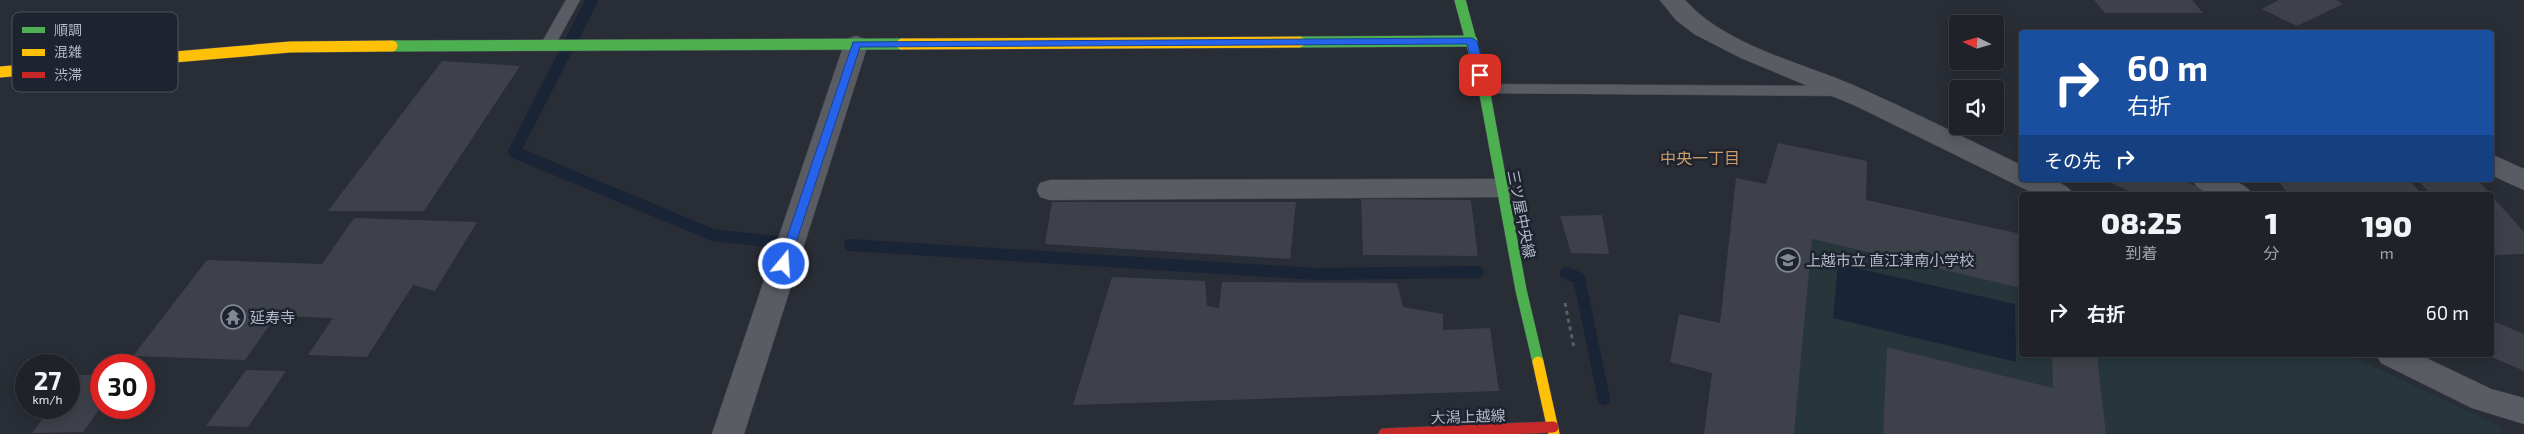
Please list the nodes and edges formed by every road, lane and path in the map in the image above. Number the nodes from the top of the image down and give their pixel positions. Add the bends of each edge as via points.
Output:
1 (573, 0) edge
2 (1460, 0) edge
3 (1672, 0) edge
4 (1472, 41) junction
5 (856, 44) junction
6 (548, 46) junction
7 (178, 57) edge
8 (1484, 89) junction
9 (1843, 90) junction
10 (2494, 165) edge
11 (2019, 175) edge
12 (2524, 181) edge
13 (2033, 182) edge
14 (2210, 182) edge
15 (1501, 188) junction
16 (1050, 190) dead end
17 (2054, 192) edge
18 (2232, 192) edge
19 (2396, 357) edge
20 (2524, 411) edge
21 (1554, 431) edge
22 (728, 434) edge
23 (1384, 434) edge

1 - 6 lane
2 - 4 street, 三ツ屋中央線
3 - 9 street via 1687,17 1731,44
4 - 5 street
4 - 8 street, 三ツ屋中央線
5 - 6 street
5 - 22 street
6 - 7 street via 290,47
8 - 9 lane
8 - 15 street, 三ツ屋中央線
9 - 11 street
10 - 12 street
13 - 17 street
14 - 18 street
15 - 16 street
15 - 21 street, 三ツ屋中央線
19 - 20 street via 2483,399
21 - 23 street, 大潟上越線

